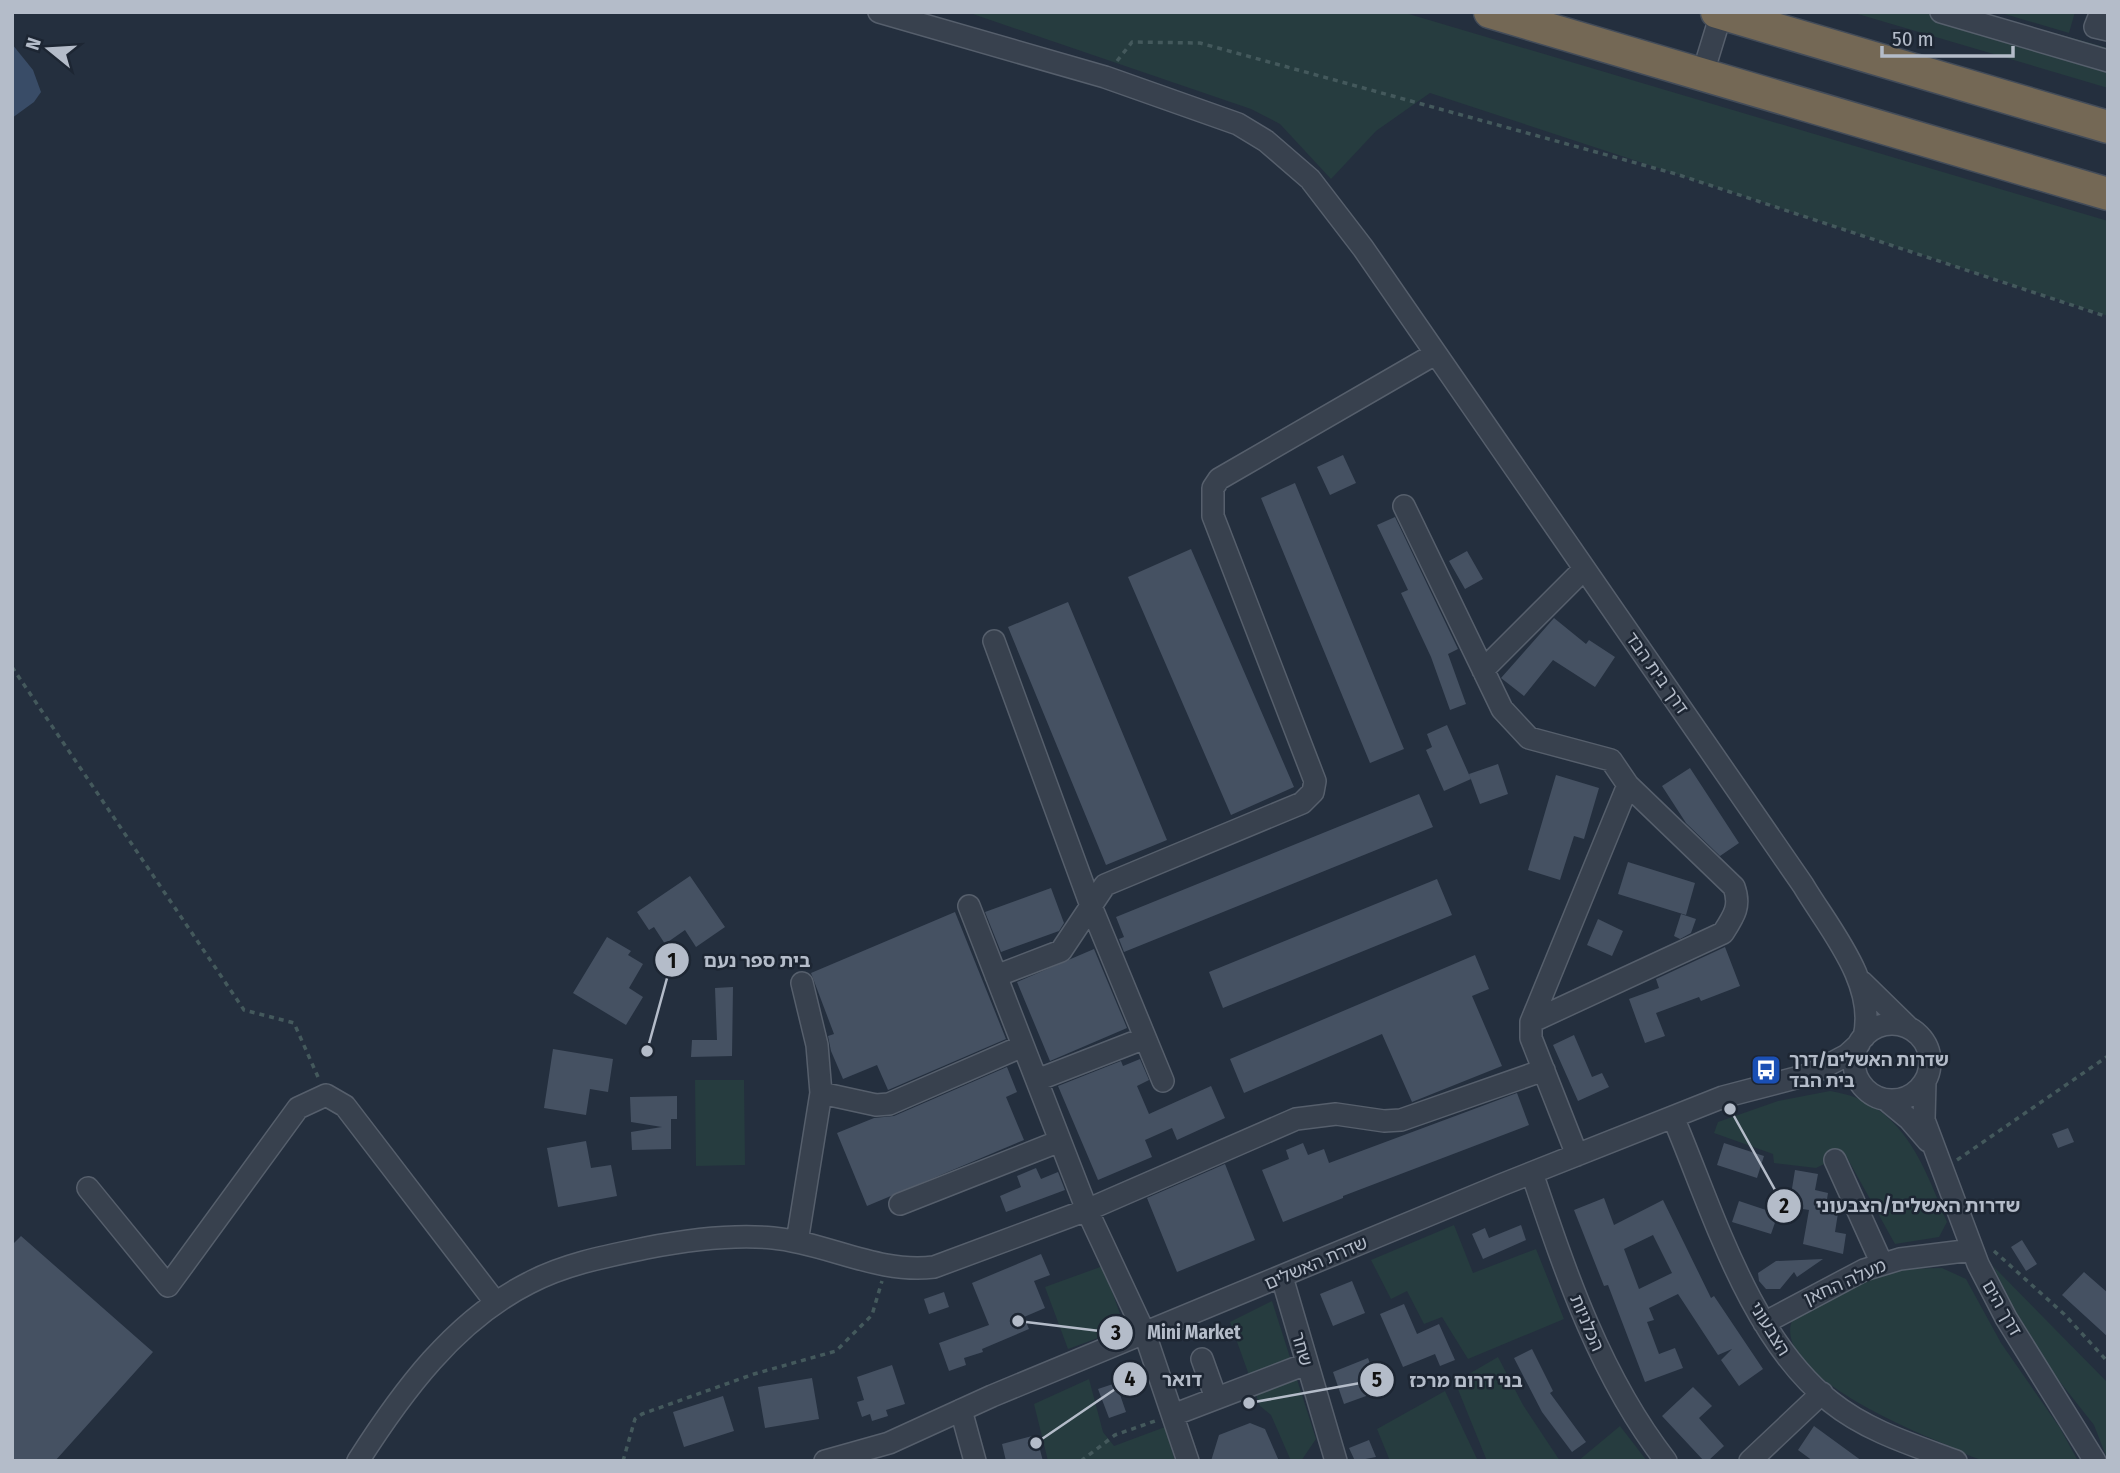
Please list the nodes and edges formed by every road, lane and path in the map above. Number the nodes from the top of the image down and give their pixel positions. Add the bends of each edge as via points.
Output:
1 (879, 12) edge
2 (1490, 12) edge
3 (1941, 12) edge
4 (2101, 12) edge
5 (1719, 13) edge
6 (2108, 30) edge
7 (2108, 61) edge
8 (1702, 76) junction
9 (1105, 77) junction
10 (2108, 127) edge
11 (2108, 194) edge
12 (2108, 317) edge
13 (1435, 354) junction
14 (1404, 506) dead end
15 (1584, 569) junction
16 (994, 641) dead end
17 (12, 667) edge
18 (1483, 670) junction
19 (1628, 785) junction
20 (969, 906) dead end
21 (1091, 906) junction
22 (1857, 975) junction
23 (996, 976) junction
24 (802, 983) dead end
25 (1531, 1022) junction
26 (1910, 1029) junction
27 (1145, 1038) junction
28 (1862, 1041) junction
29 (1023, 1045) junction
30 (2108, 1056) edge
31 (1544, 1070) junction
32 (1811, 1074) junction
33 (1037, 1080) junction
34 (1163, 1081) dead end
35 (1925, 1081) junction
36 (1861, 1085) junction
37 (821, 1093) junction
38 (326, 1096) junction
39 (1886, 1100) junction
40 (1673, 1117) junction
41 (1060, 1141) junction
42 (1931, 1145) junction
43 (1577, 1155) junction
44 (1835, 1160) dead end
45 (1941, 1171) junction
46 (1532, 1173) junction
47 (88, 1188) dead end
48 (900, 1204) dead end
49 (1087, 1210) junction
50 (797, 1242) junction
51 (1972, 1250) junction
52 (1882, 1264) junction
53 (886, 1265) junction
54 (1282, 1277) junction
55 (496, 1303) junction
56 (1764, 1322) junction
57 (1145, 1334) junction
58 (1202, 1359) dead end
59 (2108, 1362) edge
60 (1306, 1364) junction
61 (1822, 1393) junction
62 (1216, 1398) junction
63 (961, 1410) junction
64 (1173, 1415) junction
65 (859, 1457) edge
66 (358, 1461) edge
67 (623, 1461) edge
68 (825, 1461) edge
69 (975, 1461) edge
70 (1081, 1461) edge
71 (1188, 1461) edge
72 (1336, 1461) edge
73 (1666, 1461) edge
74 (1749, 1461) edge
75 (1956, 1461) edge
76 (2095, 1461) edge

1 - 9 street, דרך בית הבד
2 - 8 highway
3 - 7 street
4 - 6 street via 2095,27
5 - 8 street
5 - 10 highway
8 - 11 highway
9 - 12 path via 1132,42 1200,43 1676,174
9 - 13 street, דרך בית הבד via 1238,124 1289,158 1336,211
13 - 15 street, דרך בית הבד
13 - 21 street via 1219,479 1213,488 1213,516 1315,781 1313,792 1302,803 1105,885
14 - 18 street
15 - 18 street
15 - 22 street, דרך בית הבד via 1767,831
16 - 21 street
17 - 38 path via 244,1010 294,1023
18 - 19 street via 1502,709 1529,738 1611,760
19 - 25 street
19 - 25 street via 1734,887 1739,901 1735,913 1723,933
20 - 23 street
21 - 23 street via 1061,951
21 - 27 street
22 - 26 street, דרך בית הבד
22 - 28 street, דרך בית הבד via 1867,1012
23 - 29 street
24 - 37 street via 817,1045
25 - 31 street via 1531,1038
26 - 28 street via 1886,1025
26 - 35 street via 1920,1036 1930,1058
27 - 33 street
27 - 34 street
28 - 32 street, שדרת האשלים via 1847,1055
28 - 36 street via 1854,1061
29 - 33 street
29 - 37 street via 889,1104
30 - 45 path
31 - 43 street
31 - 49 street via 1401,1120 1336,1114 1296,1119
32 - 36 street, שדרת האשלים via 1840,1076
32 - 40 street, שדרת האשלים via 1746,1089
33 - 41 street
35 - 39 street via 1907,1097
35 - 42 street, דרך הים via 1923,1112
36 - 39 street
37 - 50 street
38 - 47 street via 298,1108 168,1286
38 - 55 street via 345,1106
39 - 42 street, דרך הים
40 - 43 street, שדרת האשלים
40 - 56 street, הצבעוני
41 - 48 street
41 - 49 street
42 - 45 street, דרך הים
43 - 46 street, שדרת האשלים
44 - 52 street
45 - 51 street, דרך הים
46 - 54 street, שדרת האשלים
46 - 73 street, הכלניות via 1601,1354 1632,1414
49 - 53 street via 934,1267
49 - 57 street
50 - 53 street
50 - 55 street via 693,1240 615,1255 529,1282
51 - 52 street, מעלה החאן
51 - 59 path via 1991,1248 2064,1314
51 - 76 street, דרך הים via 2006,1318
52 - 56 street, מעלה החאן via 1836,1282
53 - 67 path via 872,1315 836,1351 642,1414 635,1419
54 - 57 street, שדרת האשלים
54 - 60 street, שחר
55 - 66 street via 421,1371
56 - 61 street, הצבעוני via 1791,1362
57 - 63 street, שדרת האשלים
57 - 64 street
58 - 62 street
60 - 62 street
60 - 72 street, שחר
61 - 74 street
61 - 75 street, הצבעוני via 1879,1431
62 - 64 street
63 - 65 street, שדרת האשלים
63 - 69 street
64 - 70 path via 1115,1435
64 - 71 street
65 - 68 street, שדרת האשלים

